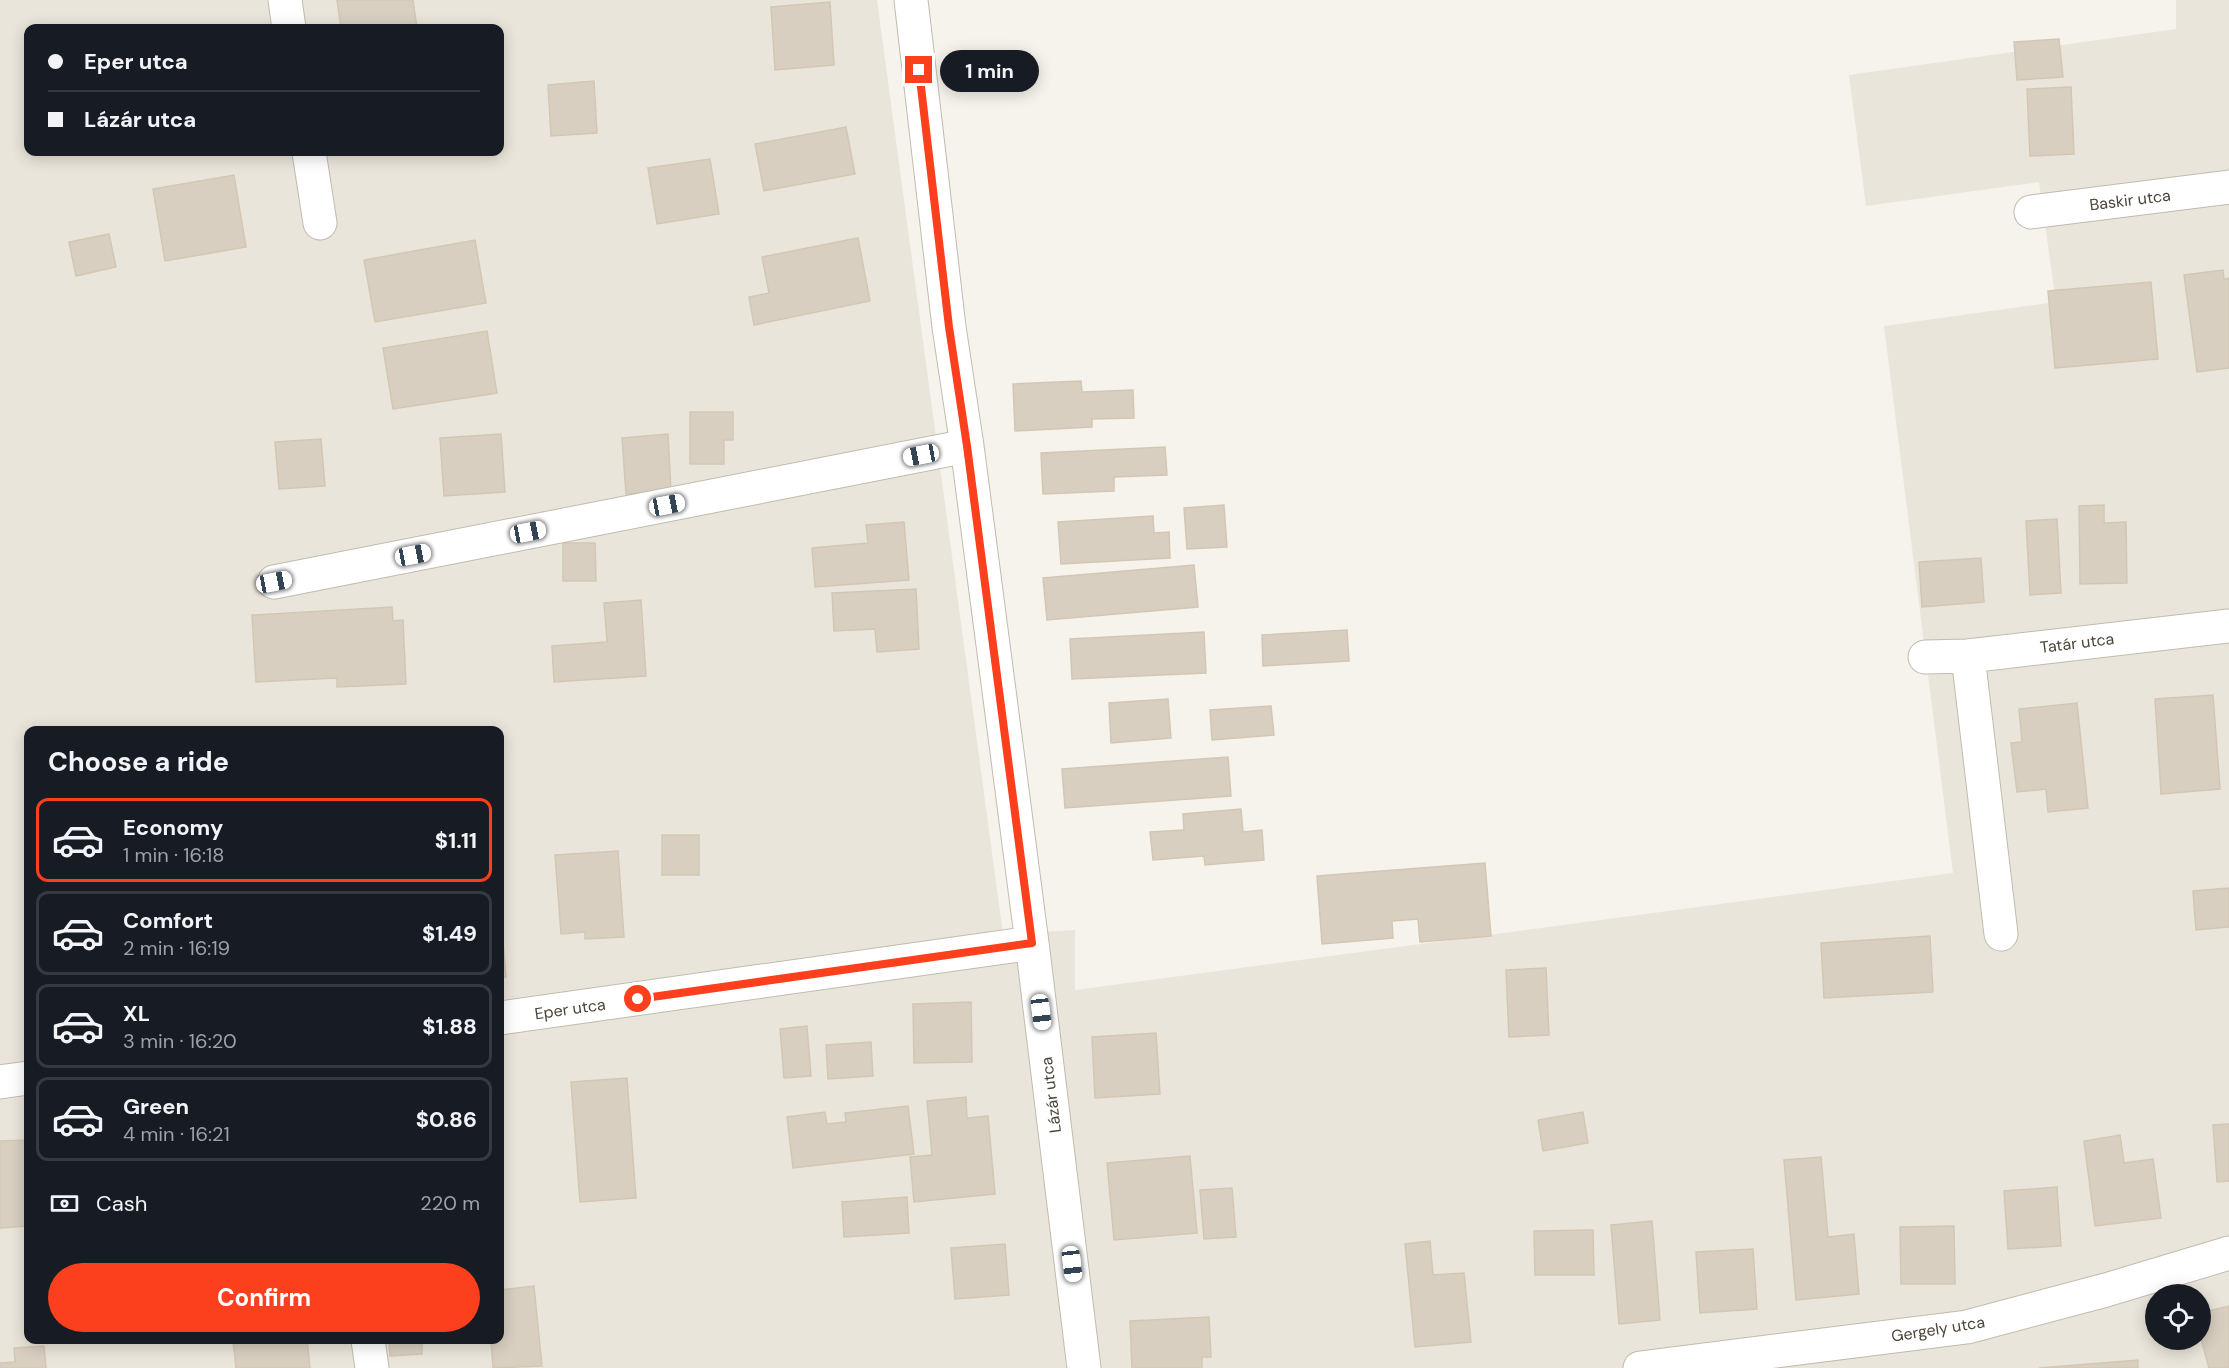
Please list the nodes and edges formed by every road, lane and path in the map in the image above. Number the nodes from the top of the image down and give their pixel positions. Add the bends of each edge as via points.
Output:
1 (285, 0) edge
2 (911, 0) edge
3 (289, 24) edge
4 (310, 156) edge
5 (2229, 187) edge
6 (2031, 212) dead end
7 (320, 224) dead end
8 (967, 446) junction
9 (274, 582) dead end
10 (2229, 626) edge
11 (1968, 656) junction
12 (1925, 657) dead end
13 (2001, 934) dead end
14 (1032, 943) junction
15 (504, 1017) edge
16 (24, 1079) edge
17 (0, 1082) edge
18 (2229, 1253) edge
19 (369, 1344) edge
20 (372, 1368) edge
21 (1084, 1368) edge
22 (1640, 1368) edge

1 - 3 street
2 - 8 street, Lázár utca via 949,327
4 - 7 street
5 - 6 street, Baskir utca
8 - 9 street
8 - 14 street, Lázár utca
10 - 11 street, Tatár utca
11 - 12 street, Tatár utca
11 - 13 street
14 - 15 street, Eper utca
14 - 21 street, Lázár utca
16 - 17 street
18 - 22 street, Gergely utca via 1967,1327
19 - 20 street

